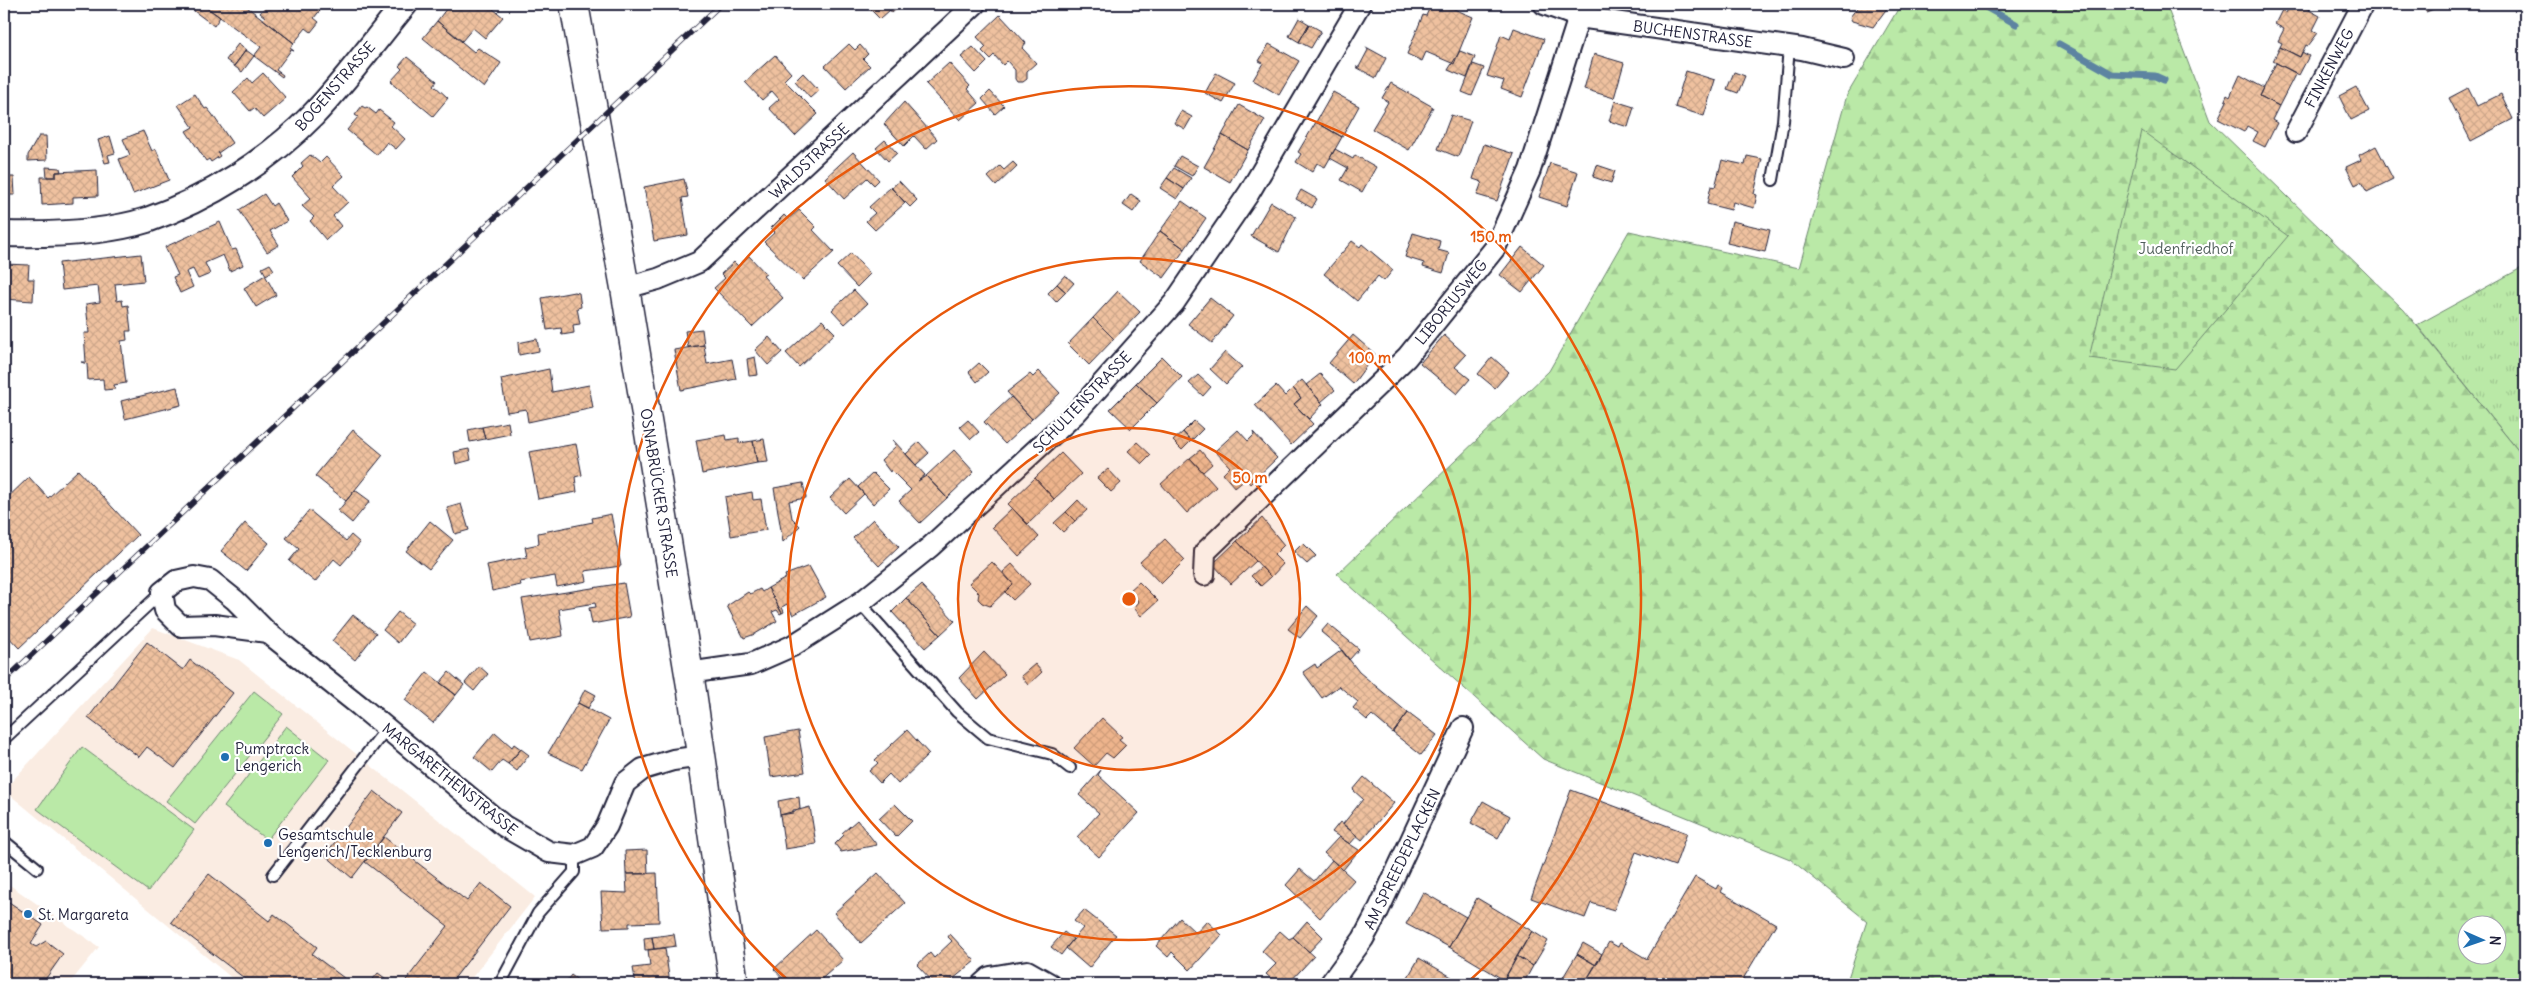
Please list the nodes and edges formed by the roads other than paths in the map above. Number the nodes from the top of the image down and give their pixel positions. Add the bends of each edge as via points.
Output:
1 (404, 4) edge
2 (574, 4) edge
3 (975, 4) edge
4 (1360, 4) edge
5 (1544, 4) edge
6 (2363, 4) edge
7 (1579, 17) junction
8 (1789, 47) junction
9 (1844, 59) dead end
10 (2296, 132) dead end
11 (1773, 180) dead end
12 (4, 234) edge
13 (625, 288) junction
14 (1204, 575) dead end
15 (162, 592) junction
16 (860, 603) junction
17 (267, 632) junction
18 (688, 673) junction
19 (1463, 728) dead end
20 (386, 729) junction
21 (4, 739) edge
22 (702, 756) junction
23 (1070, 768) dead end
24 (4, 841) edge
25 (574, 855) junction
26 (37, 868) dead end
27 (272, 875) dead end
28 (500, 984) edge
29 (734, 984) edge
30 (982, 984) edge
31 (1050, 984) edge
32 (1330, 984) edge

1 - 12 street, BOGENSTRASSE via 313,115 276,150 200,198 146,220 97,229
2 - 13 main road, OSNABRÜCKER STRASSE
3 - 13 street, WALDSTRASSE via 699,262
4 - 16 street, SCHULTENSTRASSE via 1249,193 1174,303 1075,414 930,546
5 - 7 street, BUCHENSTRASSE
6 - 10 street, FINKENWEG
7 - 8 street, BUCHENSTRASSE
7 - 14 street, LIBORIUSWEG via 1530,170 1495,248 1407,357 1205,552
8 - 9 street, BUCHENSTRASSE
8 - 11 lane via 1783,121
13 - 18 main road, OSNABRÜCKER STRASSE
15 - 17 street via 165,610 181,626 214,625
15 - 17 street, MARGARETHENSTRASSE via 176,581 194,577 210,580
15 - 21 lane, MARGARETHENSTRASSE
16 - 18 street, SCHULTENSTRASSE via 792,646 751,664
16 - 23 lane via 957,712 988,738 1052,754
17 - 20 street, MARGARETHENSTRASSE
18 - 22 main road, OSNABRÜCKER STRASSE
19 - 32 street, AM SPREEDEPLACKEN via 1378,911 1363,939
20 - 25 street, MARGARETHENSTRASSE via 504,826 549,852
20 - 27 lane
22 - 25 street via 643,769 625,783 607,826 593,847
22 - 29 main road, OSNABRÜCKER STRASSE
24 - 26 lane
25 - 28 lane via 574,872 538,913
30 - 31 street via 990,976 1027,971

